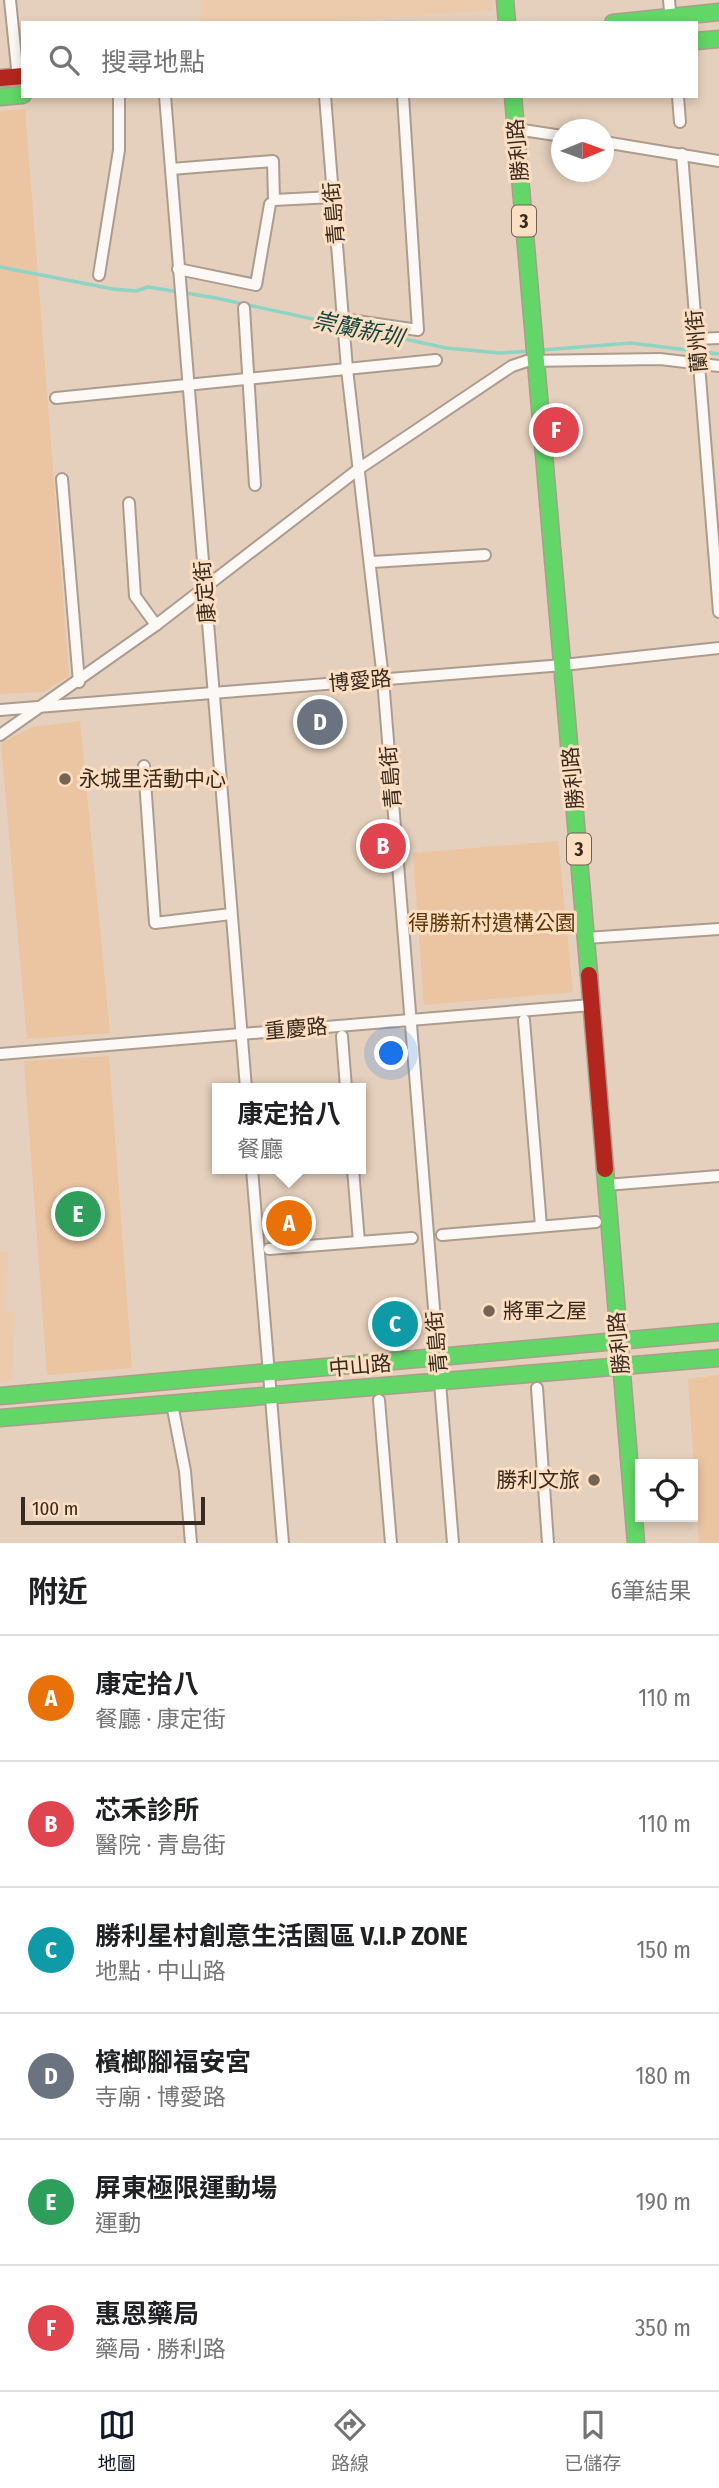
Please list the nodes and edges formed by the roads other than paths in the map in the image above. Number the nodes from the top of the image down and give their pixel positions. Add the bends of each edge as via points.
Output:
1 (10, 0) edge
2 (505, 0) edge
3 (719, 12) edge
4 (671, 13) edge
5 (507, 21) edge
6 (625, 21) edge
7 (719, 39) edge
8 (698, 41) edge
9 (15, 78) edge
10 (21, 95) edge
11 (0, 97) edge
12 (119, 98) edge
13 (165, 98) edge
14 (325, 98) edge
15 (403, 98) edge
16 (513, 98) edge
17 (678, 98) edge
18 (681, 122) dead end
19 (516, 129) junction
20 (551, 134) edge
21 (614, 144) edge
22 (682, 154) junction
23 (719, 161) edge
24 (171, 169) junction
25 (333, 197) junction
26 (270, 204) dead end
27 (178, 269) junction
28 (99, 275) dead end
29 (244, 308) dead end
30 (343, 319) junction
31 (719, 338) edge
32 (698, 351) junction
33 (537, 354) junction
34 (436, 360) dead end
35 (719, 366) edge
36 (347, 369) junction
37 (249, 379) junction
38 (188, 386) junction
39 (56, 398) dead end
40 (360, 468) junction
41 (62, 480) dead end
42 (255, 485) dead end
43 (129, 503) dead end
44 (485, 555) dead end
45 (372, 562) junction
46 (205, 589) junction
47 (719, 612) edge
48 (156, 625) junction
49 (719, 648) edge
50 (563, 665) junction
51 (383, 679) junction
52 (79, 681) junction
53 (213, 693) junction
54 (45, 706) junction
55 (0, 710) edge
56 (0, 735) edge
57 (144, 766) dead end
58 (231, 914) junction
59 (719, 929) edge
60 (586, 938) junction
61 (592, 1005) junction
62 (411, 1020) junction
63 (524, 1020) dead end
64 (242, 1034) junction
65 (342, 1036) dead end
66 (0, 1054) edge
67 (246, 1083) edge
68 (346, 1083) edge
69 (253, 1174) edge
70 (353, 1174) edge
71 (719, 1176) edge
72 (606, 1185) junction
73 (596, 1222) dead end
74 (541, 1226) junction
75 (442, 1235) dead end
76 (412, 1238) dead end
77 (359, 1242) junction
78 (269, 1249) dead end
79 (719, 1332) edge
80 (619, 1340) junction
81 (719, 1358) edge
82 (438, 1359) junction
83 (621, 1367) junction
84 (269, 1374) junction
85 (440, 1381) junction
86 (537, 1388) dead end
87 (271, 1395) junction
88 (0, 1396) edge
89 (379, 1401) dead end
90 (172, 1404) junction
91 (0, 1418) edge
92 (191, 1543) edge
93 (283, 1543) edge
94 (391, 1543) edge
95 (453, 1543) edge
96 (548, 1543) edge
97 (636, 1543) edge

1 - 9 street
2 - 5 street
3 - 4 street
4 - 6 street
7 - 8 street
10 - 11 street
12 - 28 street via 119,150
13 - 24 street, 康定街
14 - 25 street, 青島街
15 - 30 street via 418,330
16 - 19 street, 勝利路 / 3
17 - 18 street
19 - 20 street
19 - 33 street, 勝利路 / 3
21 - 22 street
22 - 23 street
22 - 32 street, 蘭州街
24 - 25 street via 273,161 274,200
24 - 27 street, 康定街
25 - 30 street, 青島街
26 - 27 street via 256,285
27 - 38 street, 康定街
29 - 37 street
30 - 36 street, 青島街
31 - 32 street
32 - 33 street via 660,359
32 - 35 street
32 - 47 street, 蘭州街
33 - 40 street
33 - 50 street, 勝利路 / 3
34 - 36 street
36 - 37 street
36 - 40 street, 青島街
37 - 38 street
37 - 42 street
38 - 39 street
38 - 46 street, 康定街
40 - 45 street, 青島街
40 - 46 street
41 - 52 street
43 - 48 street via 135,596
44 - 45 street
45 - 51 street, 青島街
46 - 48 street
46 - 53 street, 康定街
48 - 52 street
49 - 50 street, 博愛路
50 - 51 street, 博愛路
50 - 60 street, 勝利路 / 3
51 - 53 street, 博愛路
51 - 62 street, 青島街
52 - 54 street
53 - 54 street, 博愛路
53 - 58 street, 康定街
54 - 55 street, 博愛路
54 - 56 street
57 - 58 street via 155,923
58 - 64 street, 康定街
59 - 60 street
60 - 61 street, 勝利路 / 3
61 - 62 street, 重慶路
61 - 72 street, 勝利路 / 3
62 - 64 street, 重慶路
62 - 82 street, 青島街
63 - 74 street
64 - 66 street, 重慶路
64 - 67 street, 康定街
65 - 68 street
69 - 84 street
70 - 77 street
71 - 72 street
72 - 80 street, 勝利路 / 3
73 - 74 street
74 - 75 street
76 - 77 street
77 - 78 street
79 - 80 street, 中山路
80 - 82 street, 中山路
80 - 83 street, 勝利路 / 3
81 - 83 street, 中山路
82 - 84 street, 中山路
82 - 85 street, 青島街
83 - 85 street, 中山路
83 - 97 street, 勝利路 / 3
84 - 87 street
84 - 88 street, 中山路
85 - 87 street, 中山路
85 - 95 street, 青島街
86 - 96 street
87 - 90 street, 中山路
87 - 93 street
89 - 94 street
90 - 91 street, 中山路
90 - 92 street via 186,1471

